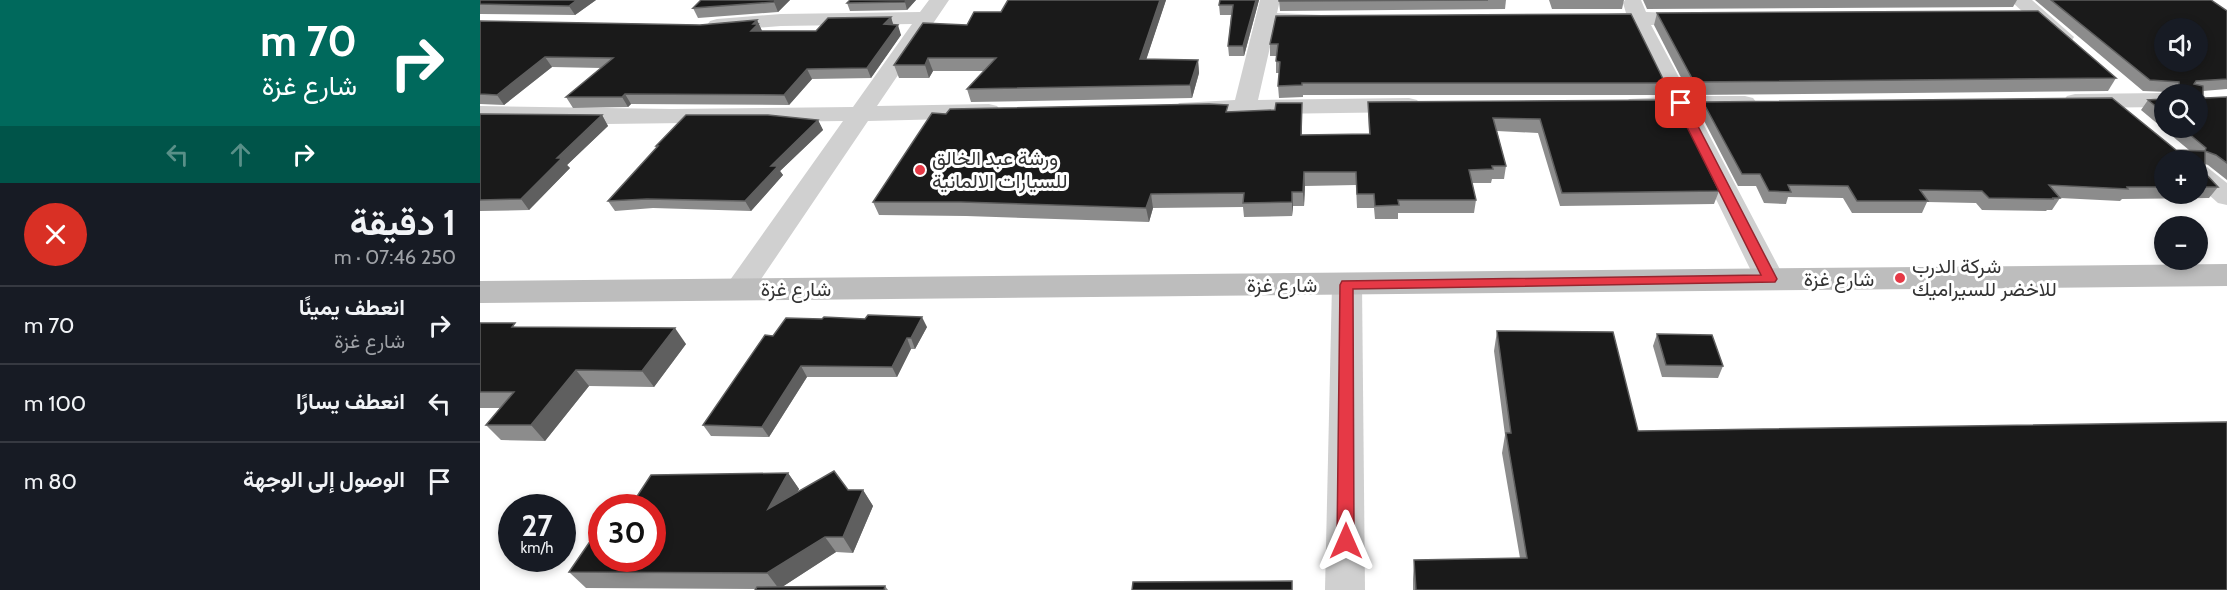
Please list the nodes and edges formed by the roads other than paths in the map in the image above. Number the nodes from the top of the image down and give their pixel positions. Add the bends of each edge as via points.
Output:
1 (2016, 7) edge
2 (933, 9) edge
3 (1635, 9) edge
4 (1268, 10) edge
5 (1720, 18) edge
6 (1337, 19) edge
7 (1570, 19) edge
8 (697, 26) edge
9 (2078, 50) edge
10 (2154, 100) edge
11 (2056, 101) edge
12 (1681, 103) junction
13 (1763, 103) edge
14 (1610, 104) edge
15 (1434, 105) edge
16 (1245, 107) junction
17 (1161, 108) edge
18 (1006, 111) edge
19 (480, 112) edge
20 (862, 113) junction
21 (2208, 181) edge
22 (2227, 197) edge
23 (2227, 275) edge
24 (1770, 279) junction
25 (1347, 285) junction
26 (738, 290) junction
27 (480, 292) edge
28 (1345, 590) edge

1 - 9 street via 2036,15
2 - 8 street
2 - 20 street
3 - 5 street
3 - 7 street
3 - 12 street
4 - 6 street
4 - 16 street
10 - 11 street
12 - 13 street
12 - 14 street
12 - 24 street
15 - 16 street
16 - 17 street
18 - 20 street
19 - 20 street via 638,117
20 - 26 street
21 - 22 street
23 - 24 main road, شارع غزة
24 - 25 main road, شارع غزة
25 - 26 main road, شارع غزة
25 - 28 street
26 - 27 main road, شارع غزة

